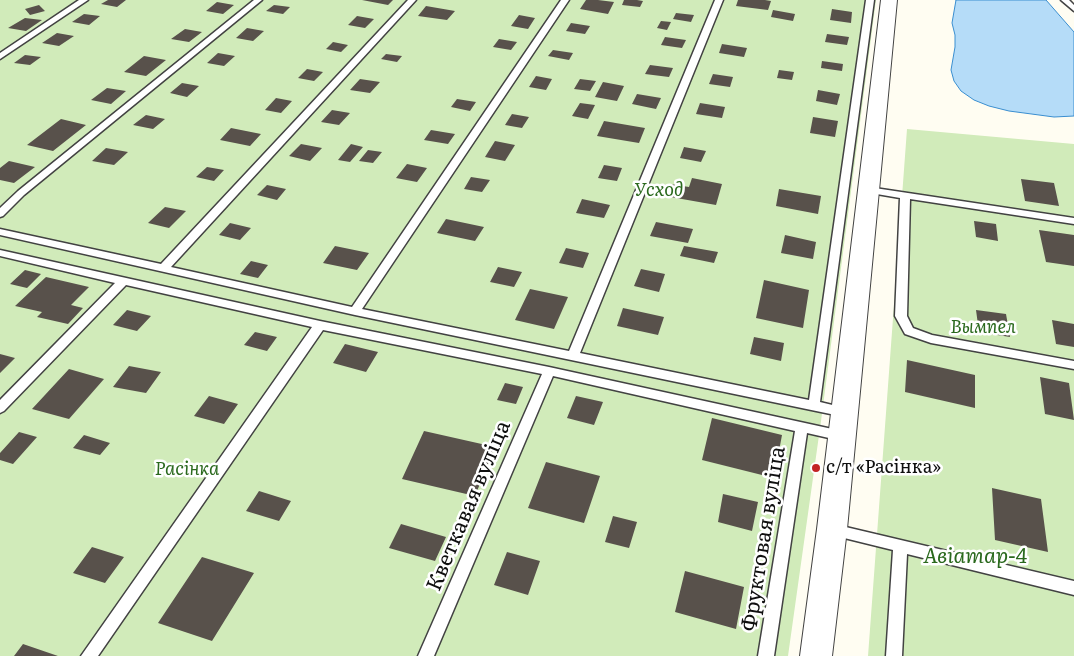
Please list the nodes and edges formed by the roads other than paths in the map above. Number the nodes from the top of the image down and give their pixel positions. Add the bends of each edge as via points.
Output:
1 (84, 0) edge
2 (258, 0) edge
3 (412, 0) edge
4 (565, 0) edge
5 (719, 0) edge
6 (870, 0) edge
7 (889, 0) edge
8 (1065, 0) edge
9 (1074, 9) edge
10 (0, 57) edge
11 (868, 190) junction
12 (905, 196) junction
13 (0, 214) edge
14 (1074, 221) edge
15 (0, 232) edge
16 (0, 253) edge
17 (163, 269) junction
18 (124, 280) junction
19 (355, 311) junction
20 (320, 325) junction
21 (573, 355) junction
22 (1074, 364) edge
23 (549, 371) junction
24 (814, 405) junction
25 (0, 408) edge
26 (844, 412) junction
27 (802, 428) junction
28 (842, 436) junction
29 (832, 530) junction
30 (900, 546) junction
31 (1074, 588) edge
32 (89, 656) edge
33 (426, 656) edge
34 (766, 656) edge
35 (816, 656) edge
36 (894, 656) edge

1 - 10 lane
2 - 13 lane via 21,193
3 - 17 lane
4 - 19 lane
5 - 21 lane
6 - 24 lane
7 - 11 street
8 - 9 lane
11 - 12 lane
11 - 26 street
12 - 14 lane
12 - 22 lane via 901,316 909,332 931,339
15 - 17 lane
16 - 18 lane
17 - 19 lane
18 - 20 lane
18 - 25 lane
19 - 21 lane
20 - 23 lane
20 - 32 lane
21 - 24 lane
23 - 27 lane
23 - 33 lane, Кветкавая вуліца
24 - 26 lane
26 - 28 street
27 - 28 lane
27 - 34 lane, Фруктовая вуліца
28 - 29 street
29 - 30 lane
29 - 35 street
30 - 31 lane
30 - 36 lane

